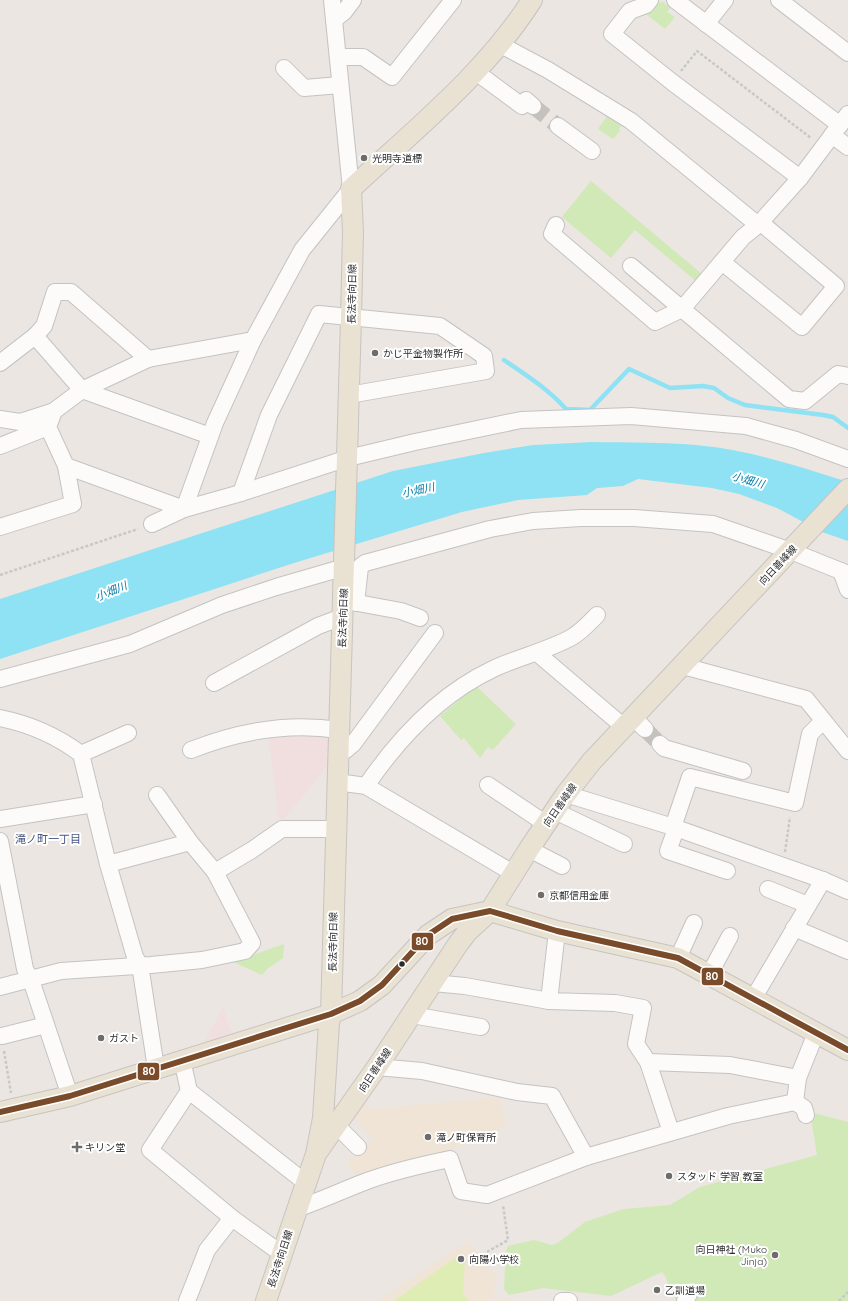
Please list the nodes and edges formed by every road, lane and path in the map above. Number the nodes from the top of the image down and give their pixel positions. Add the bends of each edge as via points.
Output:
1 (332, 0) edge
2 (353, 0) edge
3 (453, 0) edge
4 (532, 0) edge
5 (650, 0) edge
6 (675, 0) edge
7 (725, 0) edge
8 (779, 0) edge
9 (334, 20) junction
10 (706, 24) junction
11 (501, 45) junction
12 (848, 54) edge
13 (338, 57) junction
14 (283, 69) dead end
15 (476, 72) junction
16 (672, 82) junction
17 (340, 85) junction
18 (533, 106) tunnel mouth
19 (558, 126) tunnel mouth
20 (836, 130) edge
21 (848, 147) edge
22 (592, 151) dead end
23 (800, 178) junction
24 (351, 189) junction
25 (759, 223) junction
26 (556, 225) dead end
27 (722, 262) junction
28 (631, 266) dead end
29 (682, 309) junction
30 (351, 318) junction
31 (35, 336) junction
32 (253, 340) junction
33 (148, 359) junction
34 (1, 360) edge
35 (848, 376) edge
36 (82, 390) junction
37 (349, 395) junction
38 (54, 410) junction
39 (0, 419) edge
40 (48, 427) junction
41 (210, 436) junction
42 (0, 446) edge
43 (348, 458) junction
44 (848, 459) edge
45 (66, 466) junction
46 (848, 489) edge
47 (242, 493) junction
48 (184, 509) junction
49 (152, 524) joint
50 (0, 527) edge
51 (795, 546) junction
52 (345, 567) junction
53 (845, 573) edge
54 (0, 575) edge
55 (848, 590) edge
56 (347, 607) junction
57 (597, 615) dead end
58 (420, 618) dead end
59 (435, 633) dead end
60 (537, 653) junction
61 (684, 666) junction
62 (0, 679) edge
63 (214, 683) dead end
64 (0, 718) edge
65 (823, 721) junction
66 (634, 724) junction
67 (339, 730) junction
68 (128, 733) dead end
69 (660, 744) tunnel mouth
70 (190, 750) dead end
71 (848, 751) edge
72 (338, 753) junction
73 (81, 754) junction
74 (743, 771) dead end
75 (337, 782) junction
76 (488, 785) dead end
77 (366, 786) junction
78 (566, 794) junction
79 (157, 795) dead end
80 (94, 804) junction
81 (792, 804) junction
82 (550, 817) junction
83 (0, 818) edge
84 (674, 828) junction
85 (336, 829) junction
86 (0, 841) edge
87 (190, 842) junction
88 (624, 844) dead end
89 (529, 849) junction
90 (108, 864) junction
91 (562, 866) dead end
92 (783, 866) junction
93 (727, 871) dead end
94 (215, 872) junction
95 (513, 874) junction
96 (823, 880) junction
97 (768, 889) dead end
98 (848, 891) edge
99 (808, 905) junction
100 (490, 911) junction
101 (694, 923) dead end
102 (794, 928) junction
103 (557, 931) junction
104 (730, 936) dead end
105 (848, 950) edge
106 (678, 958) junction
107 (140, 965) junction
108 (709, 975) junction
109 (31, 980) junction
110 (433, 983) junction
111 (0, 987) edge
112 (753, 999) junction
113 (549, 1001) junction
114 (331, 1014) junction
115 (412, 1015) junction
116 (46, 1025) junction
117 (481, 1027) dead end
118 (816, 1033) junction
119 (2, 1036) joint
120 (848, 1050) edge
121 (182, 1060) junction
122 (648, 1062) junction
123 (377, 1067) junction
124 (156, 1068) junction
125 (798, 1078) junction
126 (189, 1091) junction
127 (70, 1096) junction
128 (795, 1102) junction
129 (7, 1111) edge
130 (806, 1115) dead end
131 (338, 1126) junction
132 (671, 1132) junction
133 (358, 1148) dead end
134 (316, 1154) junction
135 (586, 1157) junction
136 (306, 1183) junction
137 (502, 1189) junction
138 (296, 1209) junction
139 (232, 1218) junction
140 (486, 1252) dead end
141 (282, 1254) junction
142 (848, 1292) edge
143 (187, 1301) edge
144 (266, 1301) edge
145 (562, 1301) edge
146 (569, 1301) edge
147 (839, 1301) edge

1 - 9 street
2 - 9 street
3 - 13 street via 392,77 363,57
4 - 11 main road
5 - 16 street via 646,5 630,10 612,34
6 - 10 street
7 - 10 street
8 - 12 street
9 - 13 street
10 - 20 street
11 - 15 main road
11 - 25 street via 548,70 631,121
13 - 17 street
14 - 17 street via 304,88
15 - 18 street via 522,106 526,100
15 - 24 main road
16 - 20 path via 697,51
16 - 23 street
17 - 24 street
19 - 22 street
20 - 21 street
20 - 23 street
23 - 25 street
24 - 30 main road, 長法寺向日線
24 - 32 street via 302,250
25 - 27 street
25 - 27 street via 836,286 802,327
26 - 29 street via 552,234 656,322
27 - 29 street
28 - 29 street
29 - 35 street via 789,399 805,401 838,374
30 - 37 main road, 長法寺向日線
30 - 37 street via 440,326 484,356 486,371
30 - 47 street via 319,314 269,415
31 - 33 street via 44,326 55,292 71,292
31 - 34 street
31 - 36 street
32 - 33 street
32 - 41 street
33 - 36 street
36 - 38 street
36 - 41 street
37 - 43 main road, 長法寺向日線
38 - 39 street via 20,422
38 - 40 street
40 - 42 street
40 - 45 street
41 - 48 street
43 - 44 street via 521,420 631,416 746,426 796,440
43 - 47 street
43 - 52 main road, 長法寺向日線
45 - 48 street
45 - 50 street via 73,504
46 - 51 main road, 向日善峰線
47 - 48 street
48 - 49 street
49 - 54 path
51 - 53 street
51 - 56 street via 713,524 634,518 532,521 490,529 365,563 360,567
51 - 61 main road, 向日善峰線
52 - 56 main road, 長法寺向日線
52 - 62 street via 222,605 130,644
53 - 55 street
56 - 58 street via 401,611
56 - 63 street via 318,626
56 - 67 main road, 長法寺向日線
57 - 60 street via 574,637
59 - 72 street via 353,744
60 - 66 street
60 - 77 street via 492,669 451,695 399,743
61 - 65 street via 738,675 806,699
61 - 66 main road, 向日善峰線
64 - 73 street via 47,733
65 - 71 street
65 - 81 street via 810,734 795,803
66 - 78 main road, 向日善峰線 via 592,761
67 - 70 street via 302,727 263,729 226,737
67 - 72 main road, 長法寺向日線
68 - 73 street
69 - 74 street via 664,748
72 - 75 main road, 長法寺向日線
73 - 80 street
75 - 77 street
75 - 85 main road, 長法寺向日線
76 - 82 street
77 - 95 street
78 - 82 main road, 向日善峰線
78 - 84 street
79 - 87 street
80 - 83 street
80 - 90 street
81 - 84 street via 690,777
81 - 92 path
82 - 88 street
82 - 89 main road, 向日善峰線
84 - 92 street
84 - 93 street via 668,851
85 - 94 street via 282,829
85 - 114 main road, 長法寺向日線
86 - 109 street via 25,969
87 - 90 street
87 - 94 street
89 - 91 street
89 - 95 main road, 向日善峰線
90 - 107 street via 135,957
92 - 96 street
94 - 107 street via 252,943 245,951 202,960
95 - 100 main road, 向日善峰線
96 - 98 street
96 - 99 street
97 - 99 street
99 - 102 street
100 - 103 main road
100 - 110 main road, 向日善峰線 via 468,931
100 - 114 main road via 452,919 428,935 382,985 360,1001
101 - 106 street
102 - 105 street
102 - 112 street
103 - 106 main road
103 - 113 street
104 - 108 street
106 - 108 main road
107 - 109 street via 61,971
107 - 124 street
108 - 112 main road
109 - 111 street
109 - 116 street
110 - 113 street
110 - 115 main road, 向日善峰線
112 - 118 main road
113 - 122 street via 615,1003 643,1008 636,1044
114 - 121 main road
114 - 134 main road, 長法寺向日線 via 323,1118
115 - 117 street
115 - 123 main road, 向日善峰線
116 - 119 street
116 - 127 street
118 - 120 main road
118 - 125 street
119 - 129 path
121 - 124 main road
121 - 126 street
122 - 125 street via 730,1065
122 - 132 street
123 - 131 main road, 向日善峰線
123 - 135 street via 422,1071 517,1092 552,1096
124 - 127 main road
125 - 128 street
126 - 136 street
126 - 139 street via 150,1150
127 - 129 main road
128 - 130 street via 804,1108
128 - 132 street via 728,1116
131 - 133 street
131 - 134 main road, 向日善峰線
132 - 135 street
134 - 136 main road, 長法寺向日線
135 - 137 street
136 - 138 main road, 長法寺向日線
137 - 138 street via 487,1195 461,1190 450,1159 410,1167 366,1181 327,1199
137 - 140 path via 508,1240
138 - 141 main road, 長法寺向日線
139 - 141 street
139 - 143 street via 207,1250
141 - 144 main road, 長法寺向日線
142 - 147 path
145 - 146 street

